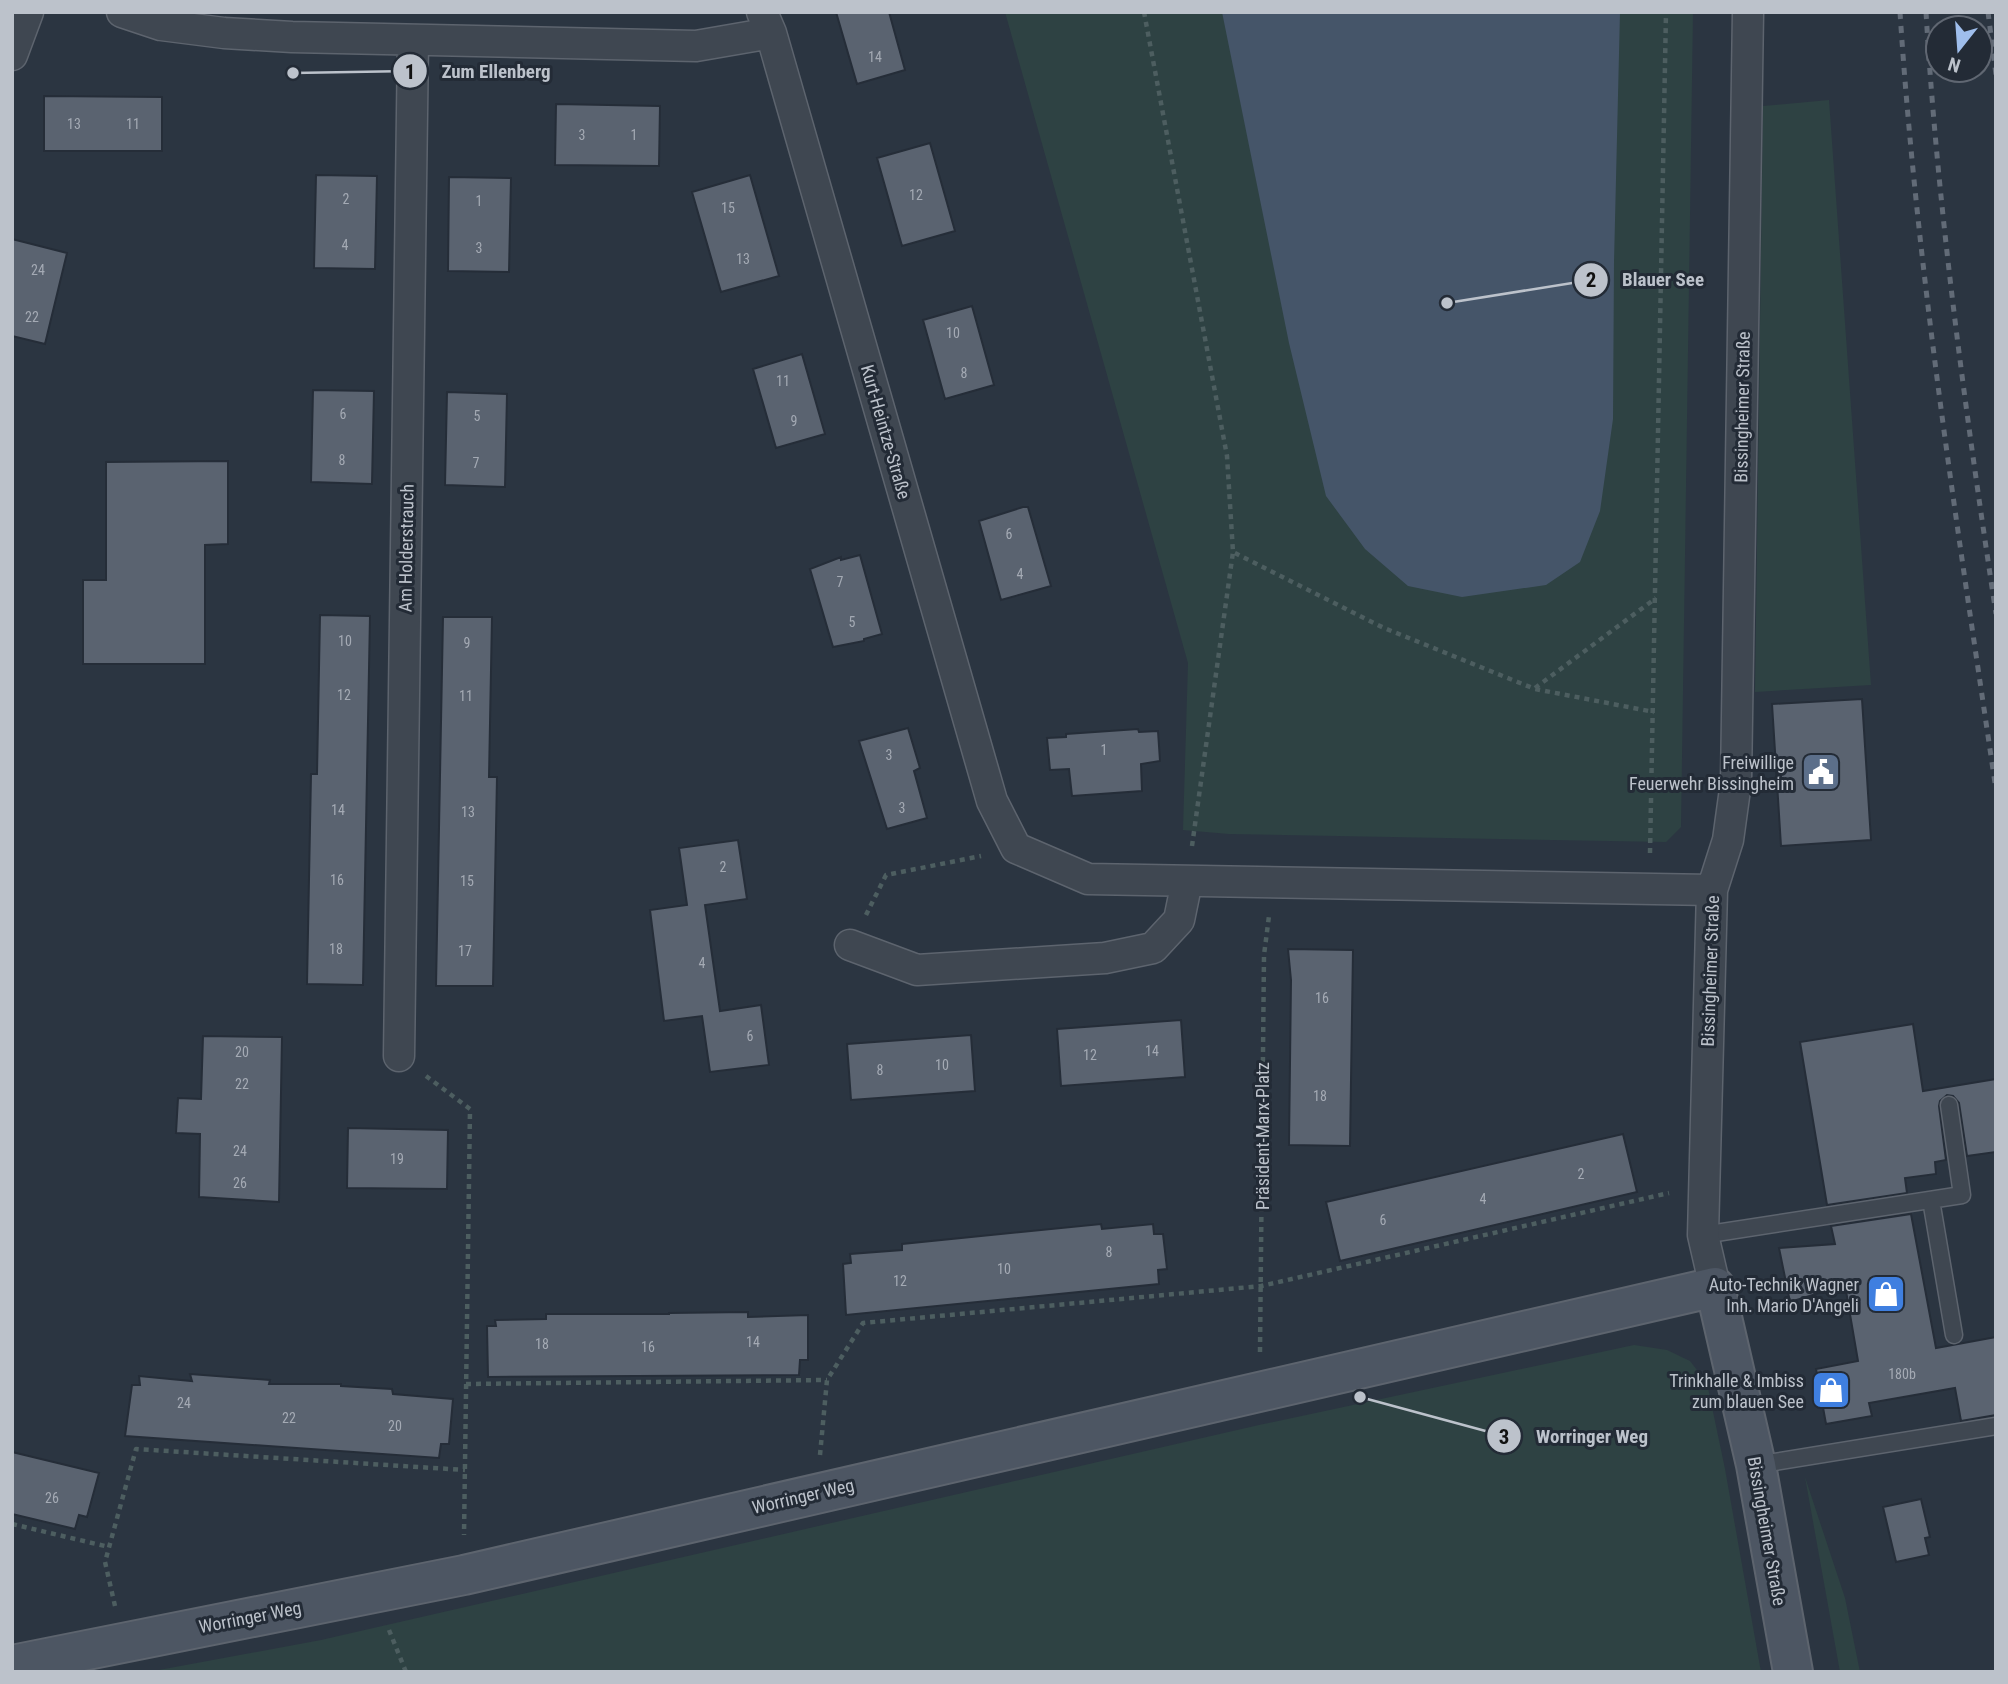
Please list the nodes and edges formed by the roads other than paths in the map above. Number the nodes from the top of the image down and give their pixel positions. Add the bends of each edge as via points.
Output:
1 (28, 12) edge
2 (122, 12) edge
3 (1748, 12) edge
4 (767, 23) edge
5 (413, 41) junction
6 (12, 55) edge
7 (1187, 881) junction
8 (1712, 890) junction
9 (850, 945) road end
10 (399, 1056) road end
11 (1949, 1105) dead end
12 (1931, 1200) junction
13 (1703, 1235) junction
14 (1715, 1287) junction
15 (1954, 1335) dead end
16 (1996, 1426) edge
17 (1756, 1465) junction
18 (12, 1665) edge
19 (1793, 1672) edge

1 - 6 street
2 - 5 street via 161,24 224,33
3 - 8 street, Bissingheimer Straße via 1736,782 1728,840
4 - 5 street via 696,47
4 - 7 street, Kurt-Heintze-Straße via 992,801 1016,848 1088,879
5 - 10 street, Am Holderstrauch
7 - 8 street
7 - 9 street via 1179,920 1153,948 1105,958 917,970
8 - 13 street, Bissingheimer Straße
11 - 12 lane via 1962,1195
12 - 13 lane
12 - 15 lane
13 - 14 street, Bissingheimer Straße
14 - 17 street, Bissingheimer Straße
14 - 18 street, Worringer Weg via 464,1575
16 - 17 lane
17 - 19 street, Bissingheimer Straße

